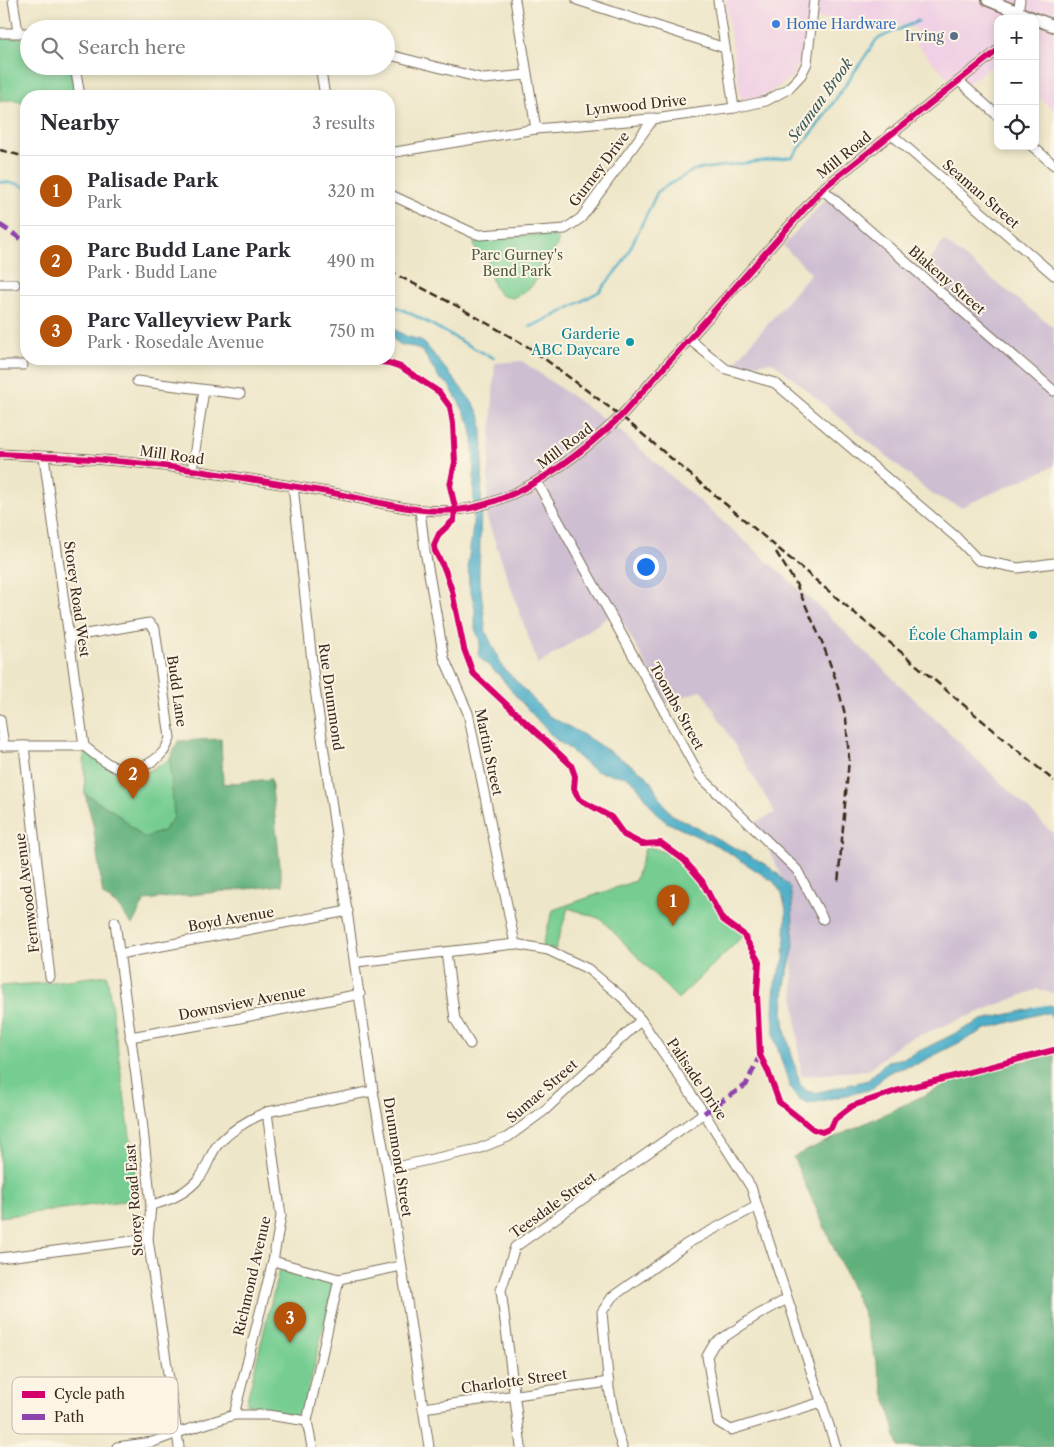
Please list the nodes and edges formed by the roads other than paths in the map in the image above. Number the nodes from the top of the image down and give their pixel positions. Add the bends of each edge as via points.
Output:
1 (13, 0) edge
2 (515, 0) edge
3 (577, 0) edge
4 (718, 0) edge
5 (814, 0) edge
6 (988, 0) edge
7 (1020, 0) edge
8 (1016, 15) edge
9 (18, 32) joint
10 (0, 33) edge
11 (725, 48) junction
12 (994, 54) edge
13 (395, 56) edge
14 (76, 75) edge
15 (322, 75) edge
16 (527, 75) junction
17 (960, 81) junction
18 (79, 90) edge
19 (324, 90) edge
20 (734, 108) junction
21 (994, 112) edge
22 (654, 118) junction
23 (536, 129) junction
24 (890, 133) junction
25 (1037, 150) edge
26 (395, 152) edge
27 (1054, 165) edge
28 (822, 189) junction
29 (395, 197) edge
30 (1054, 274) edge
31 (0, 284) edge
32 (15, 284) dead end
33 (689, 339) junction
34 (0, 365) edge
35 (23, 365) dead end
36 (137, 381) dead end
37 (204, 390) junction
38 (1054, 391) edge
39 (240, 394) dead end
40 (0, 454) edge
41 (44, 457) junction
42 (192, 470) junction
43 (537, 482) junction
44 (293, 486) junction
45 (420, 510) junction
46 (1054, 563) edge
47 (69, 637) junction
48 (0, 719) edge
49 (2, 746) edge
50 (24, 746) junction
51 (84, 746) junction
52 (348, 911) junction
53 (823, 920) dead end
54 (115, 922) dead end
55 (515, 944) junction
56 (446, 952) junction
57 (119, 954) junction
58 (356, 962) junction
59 (50, 977) dead end
60 (360, 994) junction
61 (641, 1020) junction
62 (130, 1037) junction
63 (470, 1044) dead end
64 (373, 1091) junction
65 (267, 1112) junction
66 (704, 1113) junction
67 (387, 1169) junction
68 (151, 1205) junction
69 (756, 1206) junction
70 (148, 1239) junction
71 (0, 1258) edge
72 (273, 1261) junction
73 (401, 1266) junction
74 (339, 1279) junction
75 (788, 1299) junction
76 (169, 1377) edge
77 (609, 1382) junction
78 (514, 1396) junction
79 (822, 1402) junction
80 (424, 1408) junction
81 (234, 1416) junction
82 (308, 1421) junction
83 (178, 1433) edge
84 (174, 1434) edge
85 (177, 1434) edge
86 (117, 1447) edge
87 (179, 1447) edge
88 (312, 1447) edge
89 (429, 1447) edge
90 (521, 1447) edge
91 (622, 1447) edge
92 (836, 1447) edge

1 - 9 street
2 - 16 street
3 - 11 street
4 - 11 street
5 - 20 street, Lynwood Drive via 807,63 801,76 788,89 766,101
6 - 8 main road
7 - 8 street
9 - 10 street
11 - 20 street
12 - 17 street, Mill Road
13 - 16 street via 484,79
14 - 18 street
15 - 19 street
16 - 23 street
17 - 21 street
17 - 24 street, Mill Road
20 - 22 street, Lynwood Drive
22 - 23 street, Lynwood Drive
22 - 29 street, Gurney Drive via 581,218 565,229 473,234
23 - 26 street, Lynwood Drive
24 - 28 street, Mill Road
24 - 30 street, Seaman Street
25 - 27 street
28 - 33 street, Mill Road
28 - 38 street, Blakeny Street
31 - 32 street
33 - 43 street, Mill Road via 608,428
33 - 46 street via 726,369 775,383 956,537 978,560 1018,568
34 - 35 street
36 - 37 street
37 - 39 street
37 - 42 street
40 - 41 street, Mill Road
41 - 42 street, Mill Road via 114,460
41 - 47 street, Storey Road West
42 - 44 street, Mill Road
43 - 45 street, Mill Road via 493,502 452,510
43 - 53 street, Toombs Street via 700,776 797,870
44 - 45 street, Mill Road
44 - 52 street, Rue Drummond via 315,689
45 - 55 street, Martin Street via 444,658 468,713
47 - 51 street, Storey Road West
47 - 51 street, Budd Lane via 149,623 155,629 170,738 164,751 151,763 136,768 118,768
48 - 49 street
49 - 50 street
50 - 51 street
50 - 59 street, Fernwood Avenue
52 - 57 street, Boyd Avenue
52 - 58 street, Drummond Street
54 - 57 street, Storey Road East
55 - 56 street, Palisade Drive
55 - 61 street, Palisade Drive via 548,950 588,969 623,998
56 - 58 street, Palisade Drive
56 - 63 street via 455,1019
57 - 62 street, Storey Road East
58 - 60 street, Drummond Street
60 - 62 street, Downsview Avenue
60 - 64 street, Drummond Street
61 - 66 street, Palisade Drive
61 - 67 street, Sumac Street via 545,1110 508,1138 478,1149
62 - 68 street, Storey Road East
64 - 65 street
64 - 67 street, Drummond Street
65 - 68 street via 235,1128 218,1145 200,1177 180,1195
65 - 72 street, Richmond Avenue via 281,1216
66 - 69 street, Palisade Drive via 752,1187
66 - 78 street, Teesdale Street via 516,1247 501,1290
67 - 73 street, Drummond Street
68 - 70 street, Storey Road East
69 - 75 street, Palisade Drive
69 - 77 street via 688,1243 612,1297 602,1312
70 - 71 street
70 - 76 street, Storey Road East
72 - 74 street
72 - 81 street, Richmond Avenue
73 - 74 street
73 - 80 street, Drummond Street
74 - 82 street
75 - 79 street, Palisade Drive
75 - 79 street via 756,1316 710,1350 707,1356 718,1422 731,1430
77 - 78 street, Charlotte Street
77 - 91 street
78 - 80 street, Charlotte Street
78 - 90 street, Teesdale Street
79 - 92 street, Palisade Drive
80 - 89 street, Drummond Street
81 - 82 street via 268,1415
81 - 83 street
82 - 88 street
84 - 86 street via 153,1442
85 - 87 street, Storey Road East

